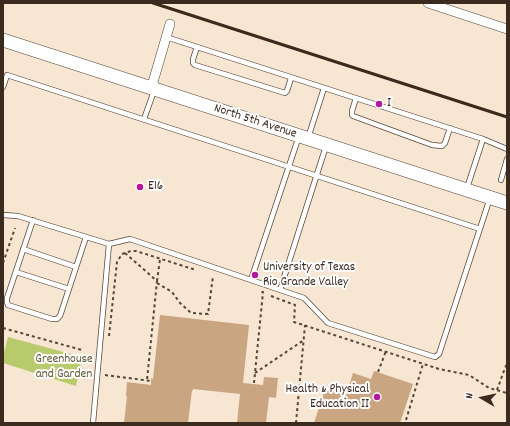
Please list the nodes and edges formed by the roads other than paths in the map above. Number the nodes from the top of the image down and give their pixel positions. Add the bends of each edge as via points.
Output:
1 (428, 3) edge
2 (170, 24) dead end
3 (507, 29) edge
4 (166, 38) junction
5 (3, 40) edge
6 (197, 47) junction
7 (291, 78) junction
8 (3, 87) edge
9 (324, 88) junction
10 (152, 89) junction
11 (356, 98) junction
12 (144, 119) junction
13 (450, 128) junction
14 (303, 138) junction
15 (483, 139) junction
16 (326, 145) junction
17 (507, 149) edge
18 (507, 159) edge
19 (289, 166) junction
20 (317, 176) junction
21 (501, 180) dead end
22 (466, 190) junction
23 (490, 198) junction
24 (507, 203) edge
25 (3, 215) edge
26 (33, 220) junction
27 (480, 229) junction
28 (86, 237) junction
29 (109, 244) junction
30 (23, 249) junction
31 (76, 267) junction
32 (16, 272) junction
33 (251, 280) junction
34 (69, 289) junction
35 (280, 290) junction
36 (93, 423) edge

1 - 3 street
2 - 4 street
4 - 6 lane
4 - 10 street
5 - 10 street, North 5th Avenue
6 - 7 lane
6 - 7 lane via 193,63 195,66 285,94
7 - 9 lane
8 - 12 lane via 7,75
9 - 11 lane
9 - 14 lane
10 - 12 lane
10 - 14 street, North 5th Avenue
11 - 13 lane
11 - 13 lane via 352,114 354,116 432,145 442,146
12 - 19 lane
13 - 15 lane
14 - 16 street, North 5th Avenue
14 - 19 lane
15 - 17 lane
15 - 22 lane
16 - 20 lane
16 - 22 street, North 5th Avenue
18 - 21 lane
19 - 20 lane
19 - 33 lane
20 - 27 lane
20 - 35 lane
22 - 23 street, North 5th Avenue
23 - 24 street, North 5th Avenue
23 - 27 lane
25 - 26 lane
26 - 28 lane
26 - 30 lane
27 - 35 lane via 439,354 435,357 328,323 304,298
28 - 29 lane
28 - 31 lane
29 - 33 lane via 130,239
29 - 36 lane
30 - 31 lane
30 - 32 lane
31 - 34 lane
32 - 34 lane
32 - 34 lane via 7,298 8,305 57,319
33 - 35 lane

